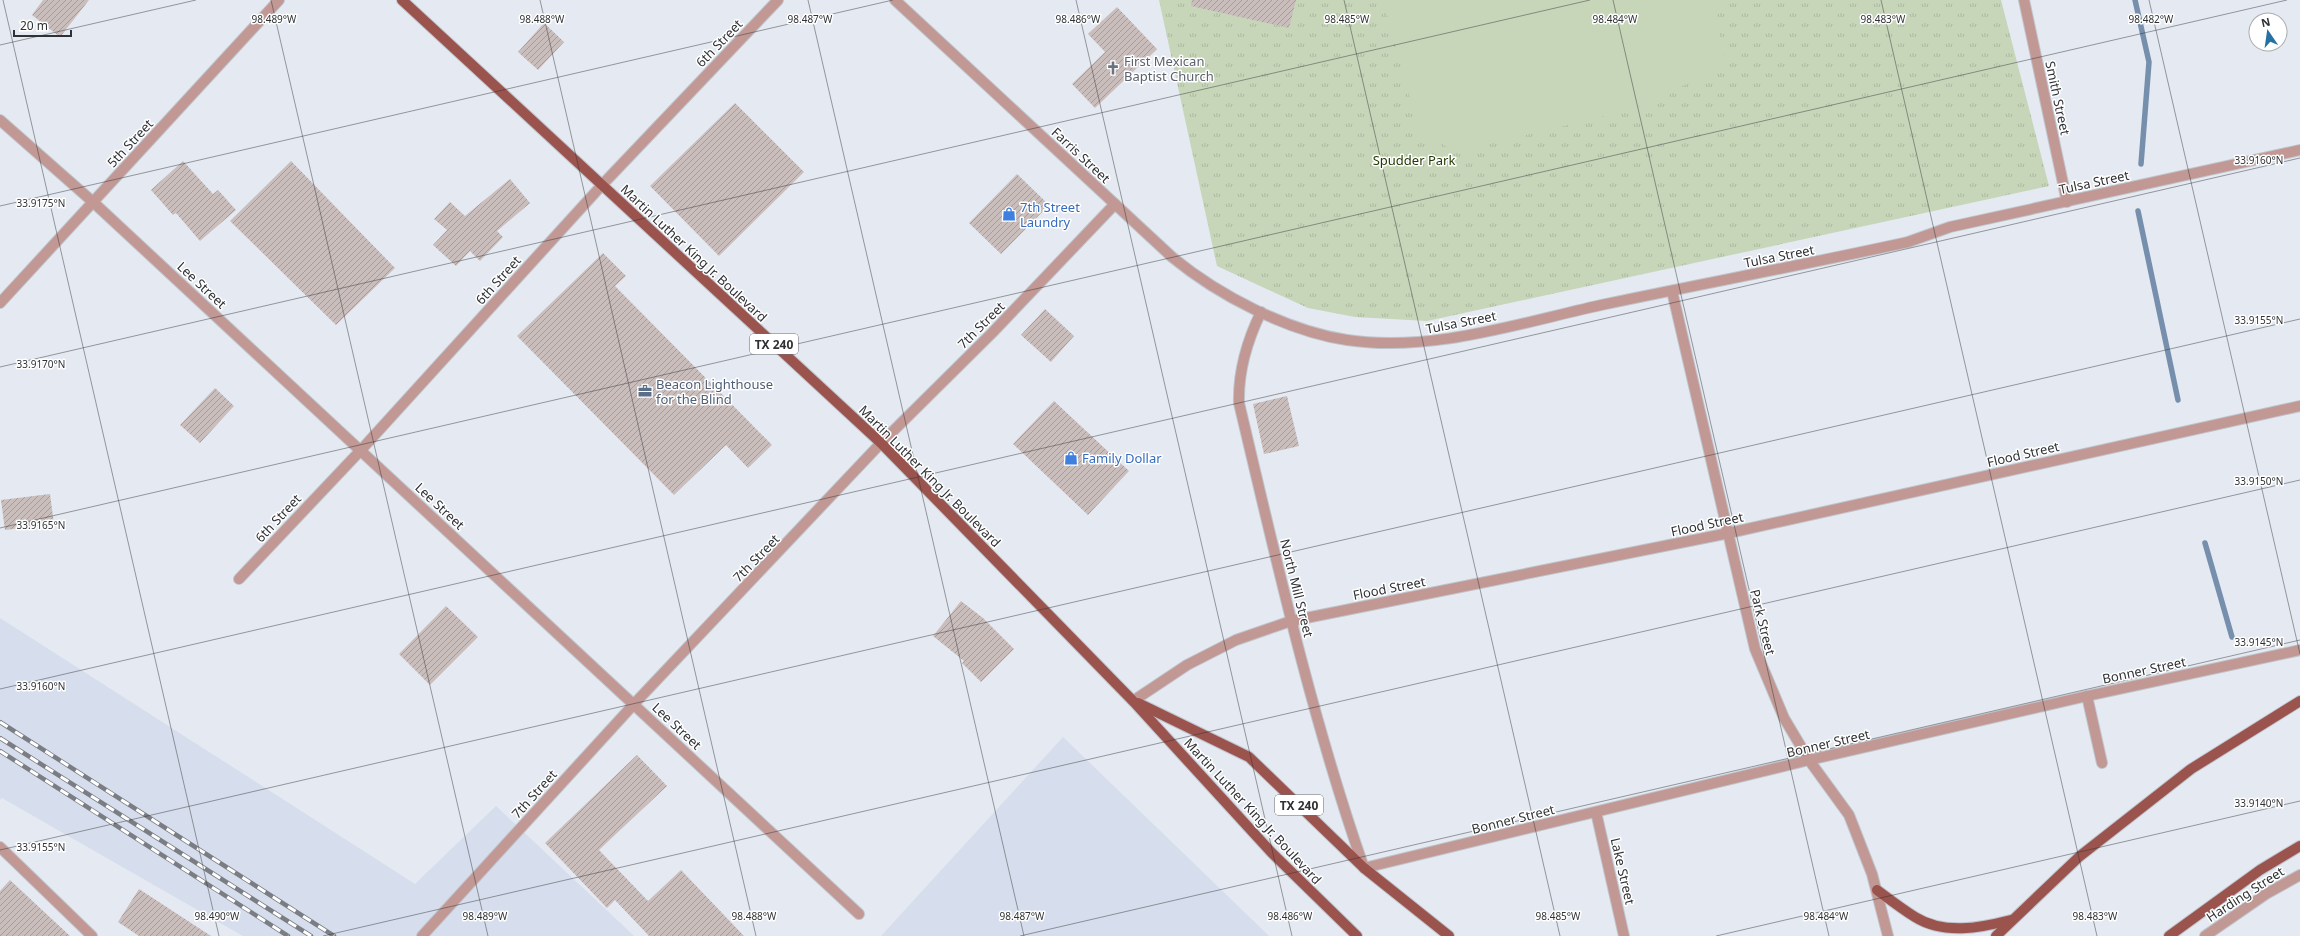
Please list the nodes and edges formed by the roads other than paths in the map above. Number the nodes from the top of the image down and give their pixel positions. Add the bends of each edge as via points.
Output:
1 (279, 0) edge
2 (402, 0) edge
3 (778, 0) edge
4 (895, 0) edge
5 (2024, 0) edge
6 (0, 120) edge
7 (2300, 150) edge
8 (602, 185) junction
9 (93, 202) junction
10 (2067, 202) junction
11 (1115, 204) junction
12 (1672, 291) junction
13 (0, 303) edge
14 (1261, 312) junction
15 (2300, 406) edge
16 (881, 443) junction
17 (361, 450) junction
18 (1729, 533) junction
19 (239, 579) dead end
20 (1291, 621) junction
21 (2300, 650) edge
22 (2087, 696) junction
23 (1133, 701) junction
24 (2300, 701) edge
25 (634, 704) junction
26 (1808, 760) junction
27 (2102, 763) dead end
28 (1596, 812) junction
29 (2300, 846) edge
30 (0, 847) edge
31 (1364, 868) junction
32 (2300, 875) edge
33 (1877, 890) junction
34 (859, 914) dead end
35 (2011, 920) junction
36 (92, 936) edge
37 (422, 936) edge
38 (1357, 936) edge
39 (1449, 936) edge
40 (1624, 936) edge
41 (1888, 936) edge
42 (1996, 936) edge
43 (2169, 936) edge
44 (2205, 936) edge

1 - 9 street, 5th Street
2 - 8 main road, Martin Luther King Jr. Boulevard / TX 240
3 - 8 street, 6th Street
4 - 11 street, Farris Street
5 - 10 street, Smith Street
6 - 9 street, Lee Street
7 - 10 street, Tulsa Street
8 - 16 main road, Martin Luther King Jr. Boulevard / TX 240
8 - 17 street, 6th Street
9 - 13 street, 5th Street
9 - 17 street, Lee Street
10 - 12 street, Tulsa Street via 1950,227 1908,242
11 - 14 street, Farris Street via 1198,278
11 - 16 street, 7th Street via 992,333
12 - 14 street, Tulsa Street via 1419,343 1348,340 1314,332
12 - 18 street, Park Street
14 - 20 street, North Mill Street via 1248,338 1238,387 1239,403
15 - 18 street, Flood Street
16 - 23 main road, Martin Luther King Jr. Boulevard / TX 240
16 - 25 street, 7th Street
17 - 19 street, 6th Street
17 - 25 street, Lee Street
18 - 20 street, Flood Street
18 - 26 street, Park Street via 1749,629 1762,671 1777,706
20 - 23 street, Flood Street via 1236,640 1187,665
20 - 31 street, North Mill Street via 1342,804
21 - 22 street, Bonner Street
22 - 26 street, Bonner Street
22 - 27 street
23 - 31 main road, Martin Luther King Jr. Boulevard / TX 240 via 1249,757
23 - 38 main road, Martin Luther King Jr. Boulevard / TX 240 via 1271,852
24 - 35 main road via 2190,769 2080,856
25 - 34 street, Lee Street
25 - 37 street, 7th Street
26 - 28 street, Bonner Street
26 - 33 street, Park Street via 1849,815
28 - 31 street, Bonner Street
28 - 40 street, Lake Street
29 - 43 main road via 2260,870
30 - 36 street
31 - 39 main road, Martin Luther King Jr. Boulevard / TX 240
32 - 44 street, Harding Street via 2266,894
33 - 35 main road via 1916,918 1943,928 1978,928
33 - 41 street, Park Street
35 - 42 main road

